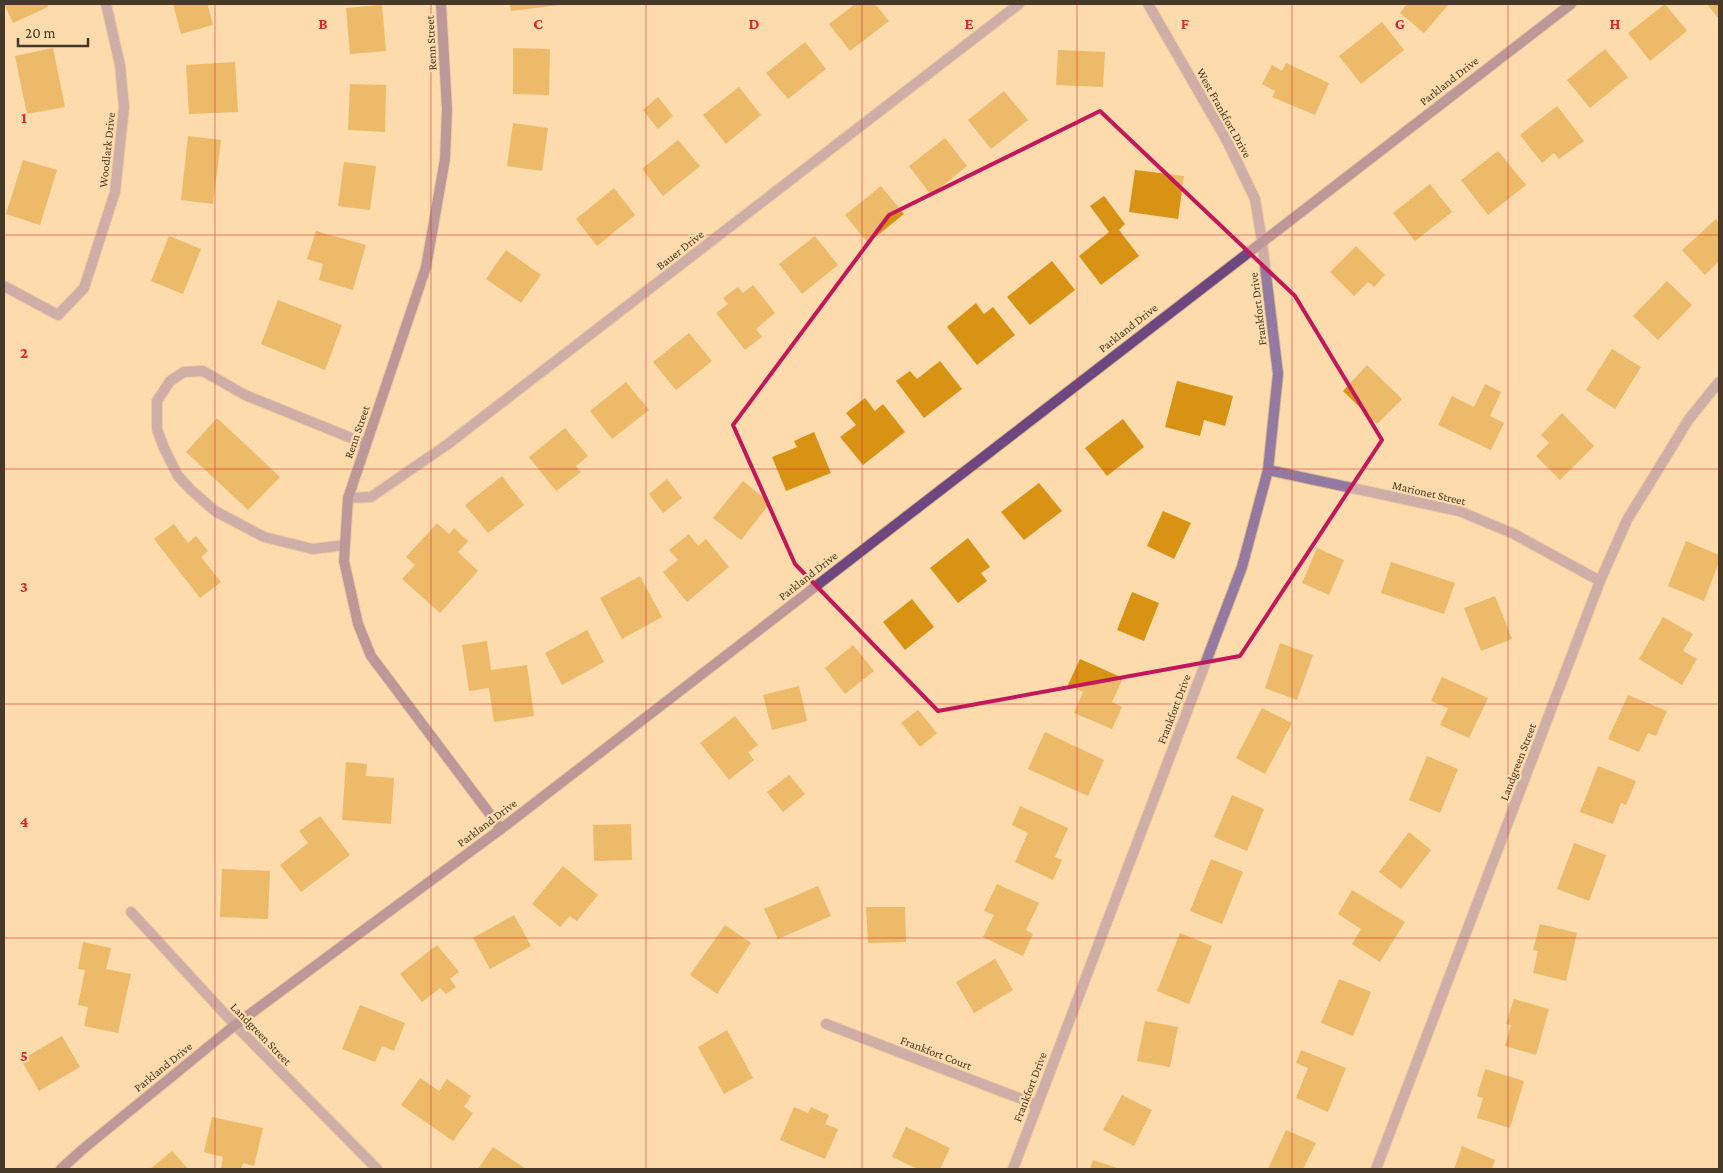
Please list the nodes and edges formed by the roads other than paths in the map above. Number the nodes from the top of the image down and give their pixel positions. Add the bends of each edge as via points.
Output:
1 (106, 4) edge
2 (441, 4) edge
3 (1019, 4) edge
4 (1148, 4) edge
5 (1571, 4) edge
6 (1262, 241) junction
7 (4, 286) edge
8 (1719, 382) edge
9 (366, 444) junction
10 (1268, 470) junction
11 (348, 498) junction
12 (345, 545) junction
13 (1600, 581) junction
14 (501, 829) junction
15 (131, 912) dead end
16 (826, 1024) dead end
17 (235, 1025) junction
18 (1037, 1105) junction
19 (61, 1169) edge
20 (376, 1169) edge
21 (1013, 1169) edge
22 (1376, 1169) edge

1 - 7 street, Woodlark Drive via 120,65 124,107 115,192 84,288 58,315
2 - 9 street, Renn Street via 447,109 443,168 426,267
3 - 11 street, Bauer Drive via 448,444 371,497
4 - 6 street, West Frankfort Drive via 1231,150 1254,199
5 - 6 street, Parkland Drive
6 - 10 street, Frankfort Drive via 1278,374
6 - 14 street, Parkland Drive
8 - 13 street, Landgreen Street via 1690,419 1627,520
9 - 11 street, Renn Street
9 - 12 street via 245,395 203,371 184,372 170,381 157,402 157,429 178,476 215,511 264,537 313,549
10 - 13 street, Marionet Street via 1459,511 1514,534
10 - 18 street, Frankfort Drive via 1242,567
11 - 12 street, Renn Street
12 - 14 street, Renn Street via 344,561 358,624 371,656
13 - 22 street, Landgreen Street
14 - 17 street, Parkland Drive
15 - 17 street, Landgreen Street
16 - 18 street, Frankfort Court
17 - 19 street, Parkland Drive
17 - 20 street, Landgreen Street
18 - 21 street, Frankfort Drive

